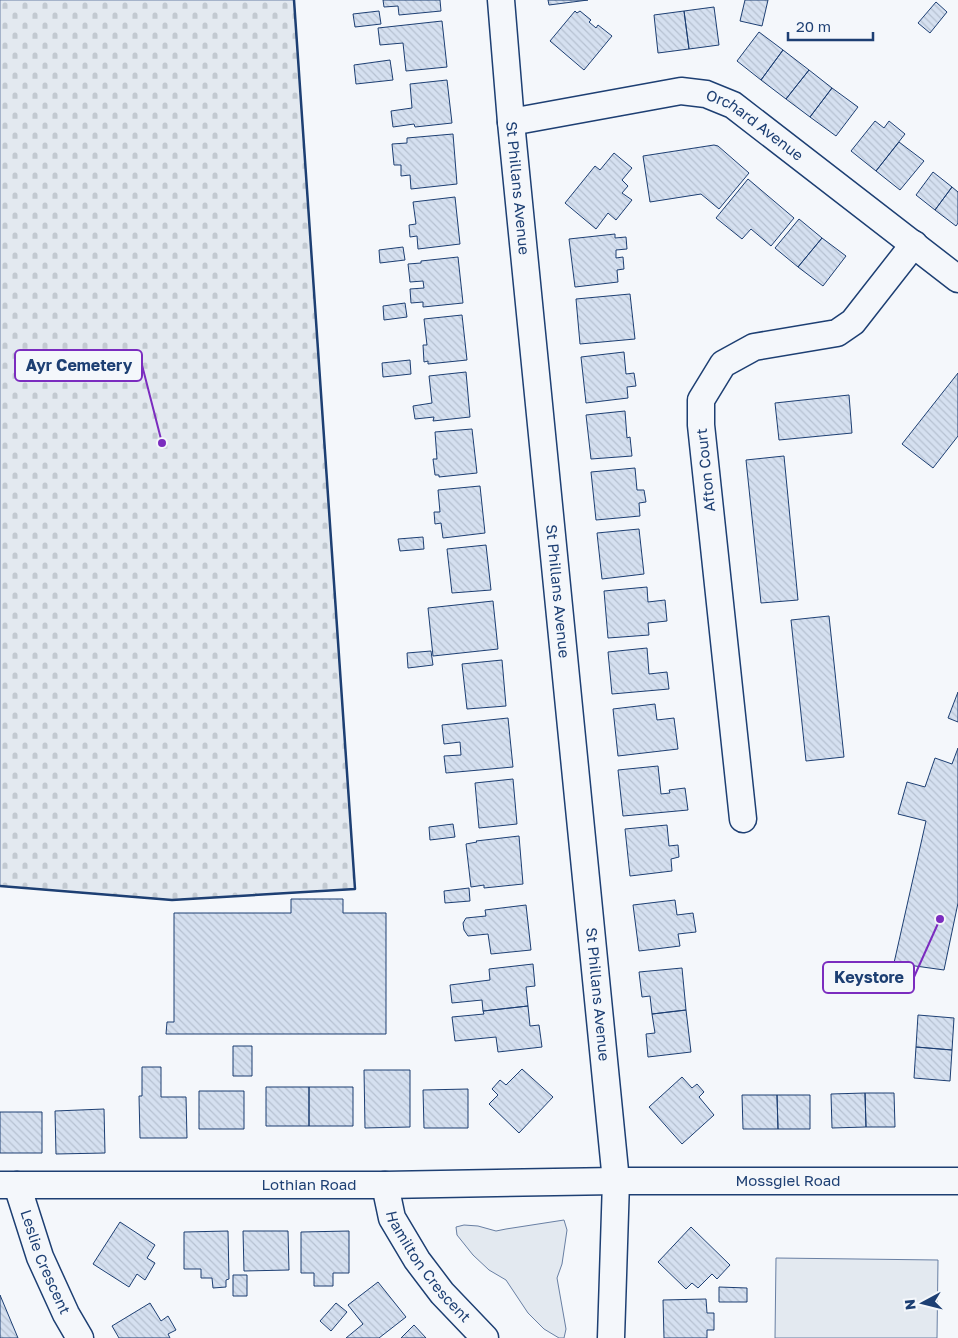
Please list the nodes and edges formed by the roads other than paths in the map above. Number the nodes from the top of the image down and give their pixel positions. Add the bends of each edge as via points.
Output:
1 (501, 0) edge
2 (512, 122) junction
3 (914, 244) junction
4 (958, 279) edge
5 (743, 819) dead end
6 (616, 1181) junction
7 (958, 1181) edge
8 (8, 1185) edge
9 (385, 1185) junction
10 (80, 1338) edge
11 (485, 1338) edge
12 (612, 1338) edge

1 - 2 street, St Phillans Avenue
2 - 3 street, Orchard Avenue via 681,91 706,94 734,105
2 - 6 street, St Phillans Avenue
3 - 4 street, Orchard Avenue
3 - 5 street, Afton Court via 853,322 837,333 754,347 723,364 702,400 701,425
6 - 7 street, Mossgiel Road
6 - 9 street, Lothian Road
6 - 12 street, St Phillans Avenue
8 - 9 street, Lothian Road
8 - 10 street, Leslie Crescent
9 - 11 street, Hamilton Crescent via 392,1218 416,1260

